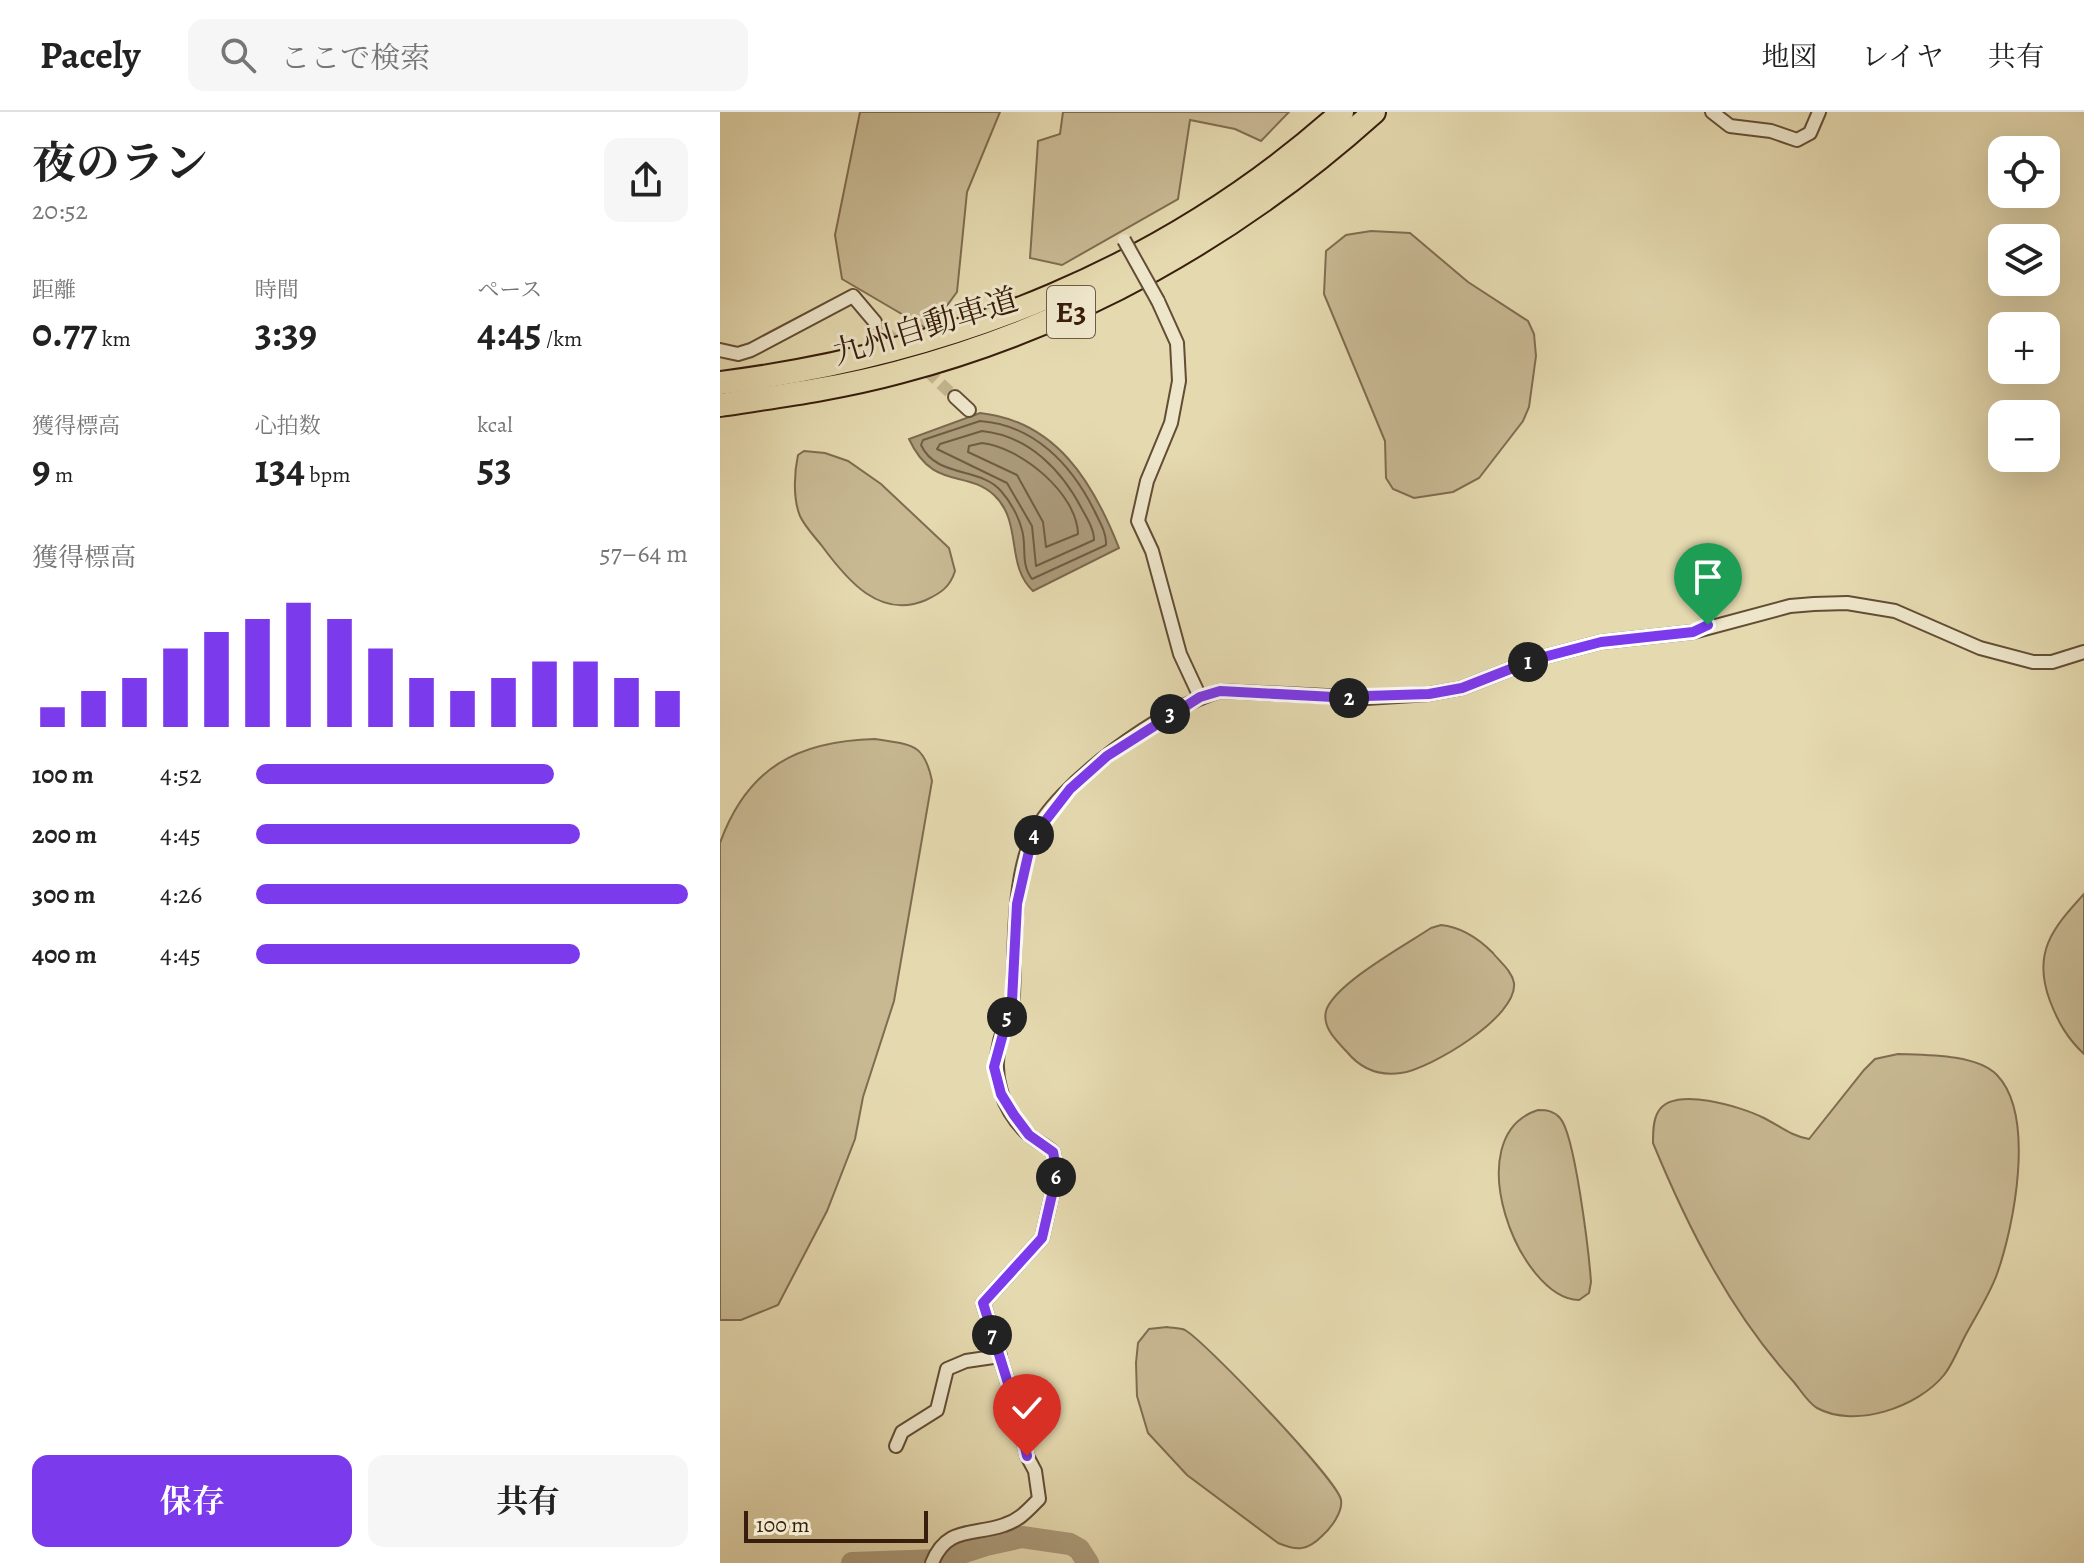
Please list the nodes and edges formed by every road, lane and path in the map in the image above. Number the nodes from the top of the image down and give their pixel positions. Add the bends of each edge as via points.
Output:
1 (1342, 112) edge
2 (1374, 112) edge
3 (1712, 112) edge
4 (1819, 112) edge
5 (1124, 240) dead end
6 (875, 322) tunnel mouth
7 (720, 350) edge
8 (720, 383) edge
9 (955, 397) tunnel mouth
10 (720, 405) edge
11 (969, 410) dead end
12 (2084, 652) edge
13 (1200, 697) junction
14 (1000, 1356) junction
15 (896, 1446) dead end
16 (932, 1563) edge

1 - 8 highway, 九州自動車道 / E3 via 1276,167 1172,236 1043,302 891,352
2 - 10 highway, 九州自動車道 / E3 via 1236,221 1127,286 1066,314 900,372
3 - 4 street via 1730,126 1797,140 1810,133
5 - 13 street, bridge via 1177,343 1179,381 1171,423 1147,481 1138,521 1152,551 1180,654
6 - 7 street via 853,296 751,350
9 - 11 street
12 - 13 street via 2033,662 1980,648 1895,611 1814,604 1693,632 1601,642 1429,694 1356,698 1220,691
13 - 14 street via 1107,756 1070,789 1032,838 1017,904 1012,1001 994,1067 1001,1094 1029,1135 1053,1152 1057,1173 1042,1238 983,1303
14 - 15 street via 947,1369 937,1410 902,1432
14 - 16 street via 1039,1499 1023,1516 1004,1525 939,1545

